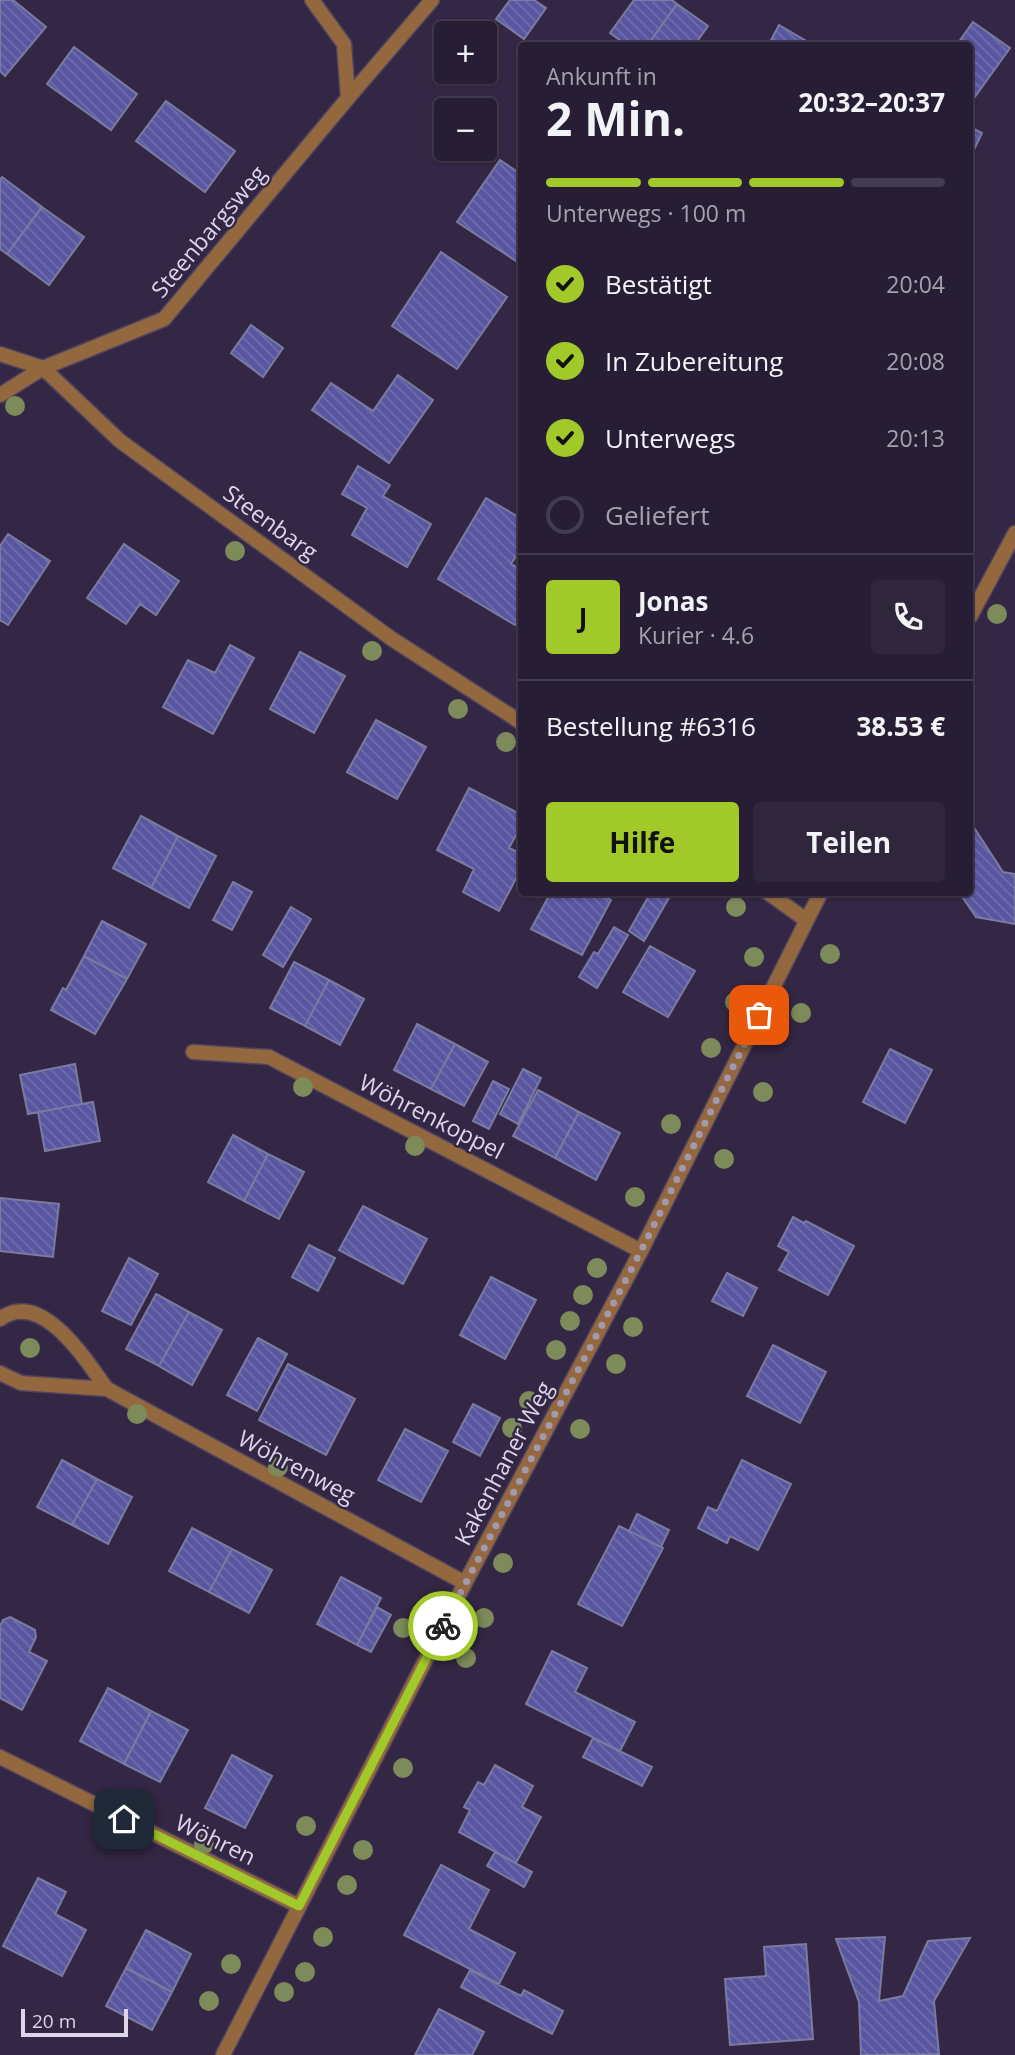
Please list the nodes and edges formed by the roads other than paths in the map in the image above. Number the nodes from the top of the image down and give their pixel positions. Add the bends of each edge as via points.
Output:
1 (313, 0) edge
2 (432, 0) edge
3 (348, 97) junction
4 (0, 354) edge
5 (43, 368) junction
6 (0, 395) edge
7 (1015, 533) edge
8 (973, 611) edge
9 (518, 720) edge
10 (772, 896) edge
11 (819, 896) edge
12 (806, 920) junction
13 (193, 1052) dead end
14 (641, 1251) junction
15 (0, 1319) edge
16 (0, 1373) edge
17 (107, 1389) junction
18 (465, 1583) junction
19 (0, 1757) edge
20 (299, 1906) junction
21 (223, 2055) edge

1 - 3 street via 344,44
2 - 3 street, Steenbargsweg
3 - 5 street, Steenbargsweg via 164,318
4 - 5 street, Steenbarg
5 - 6 street, Steenbargsweg
5 - 9 street, Steenbarg via 120,441 392,639
7 - 8 street
10 - 12 street
11 - 12 street, Kakenhaner Weg
12 - 14 street, Kakenhaner Weg
13 - 14 street, Wöhrenkoppel via 268,1057
14 - 18 street, Kakenhaner Weg
15 - 17 street, Wöhrenweg via 22,1311 45,1317
16 - 17 street, Wöhrenweg via 21,1383
17 - 18 street, Wöhrenweg
18 - 20 street, Kakenhaner Weg
19 - 20 street, Wöhren
20 - 21 street, Kakenhaner Weg

